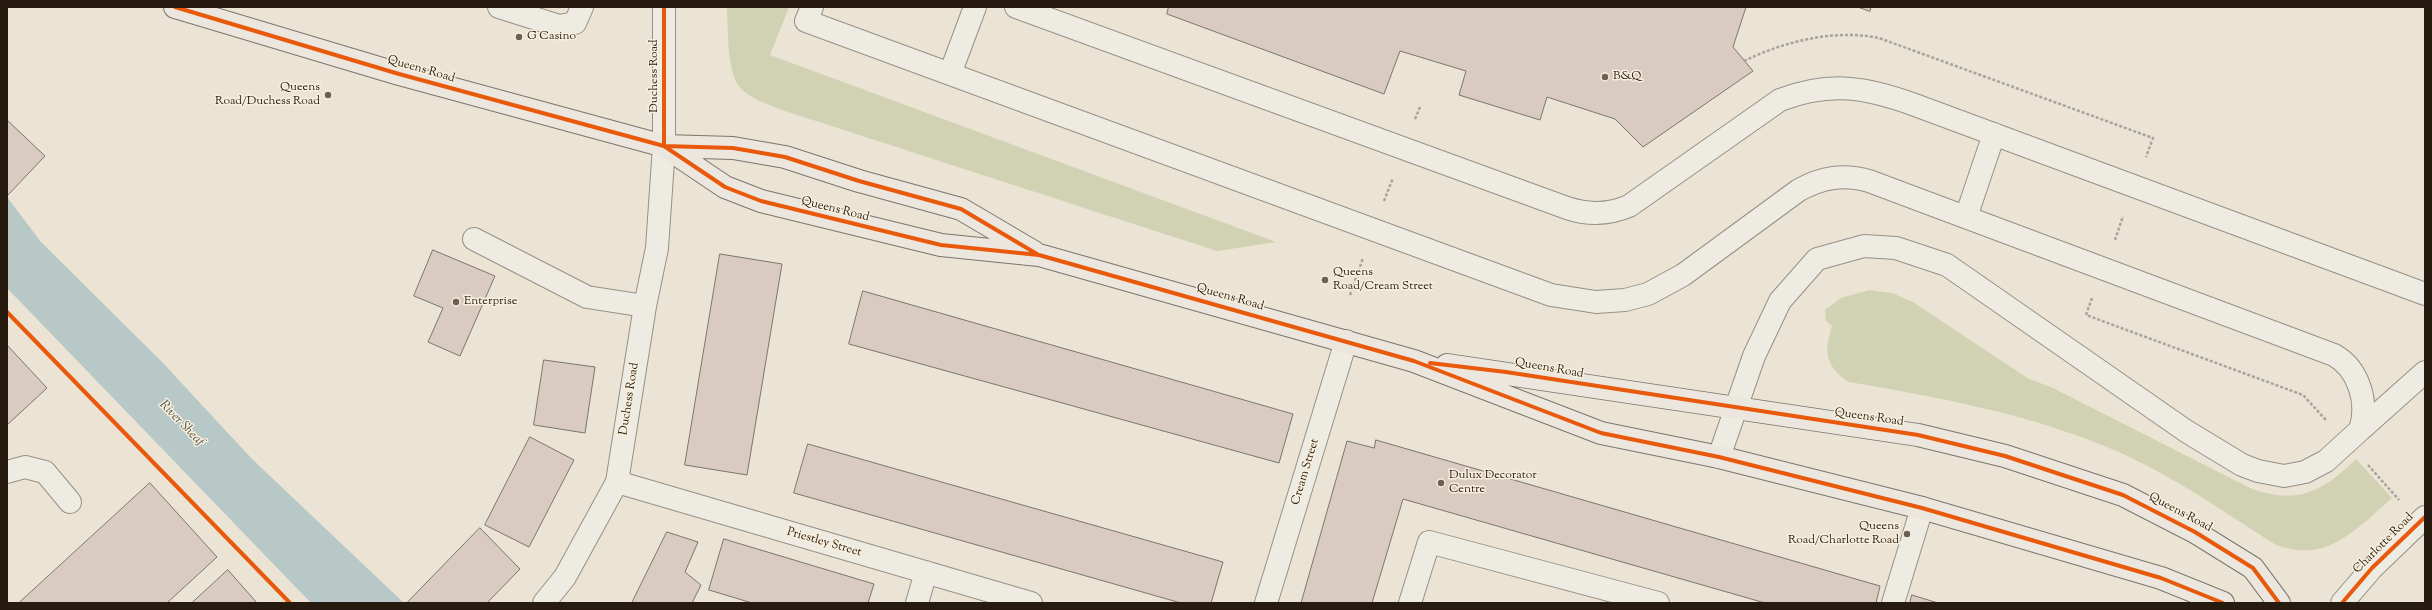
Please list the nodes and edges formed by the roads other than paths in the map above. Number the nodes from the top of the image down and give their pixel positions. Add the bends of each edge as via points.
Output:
1 (175, 7) edge
2 (499, 7) edge
3 (582, 7) edge
4 (664, 7) edge
5 (812, 7) edge
6 (975, 7) edge
7 (1016, 7) edge
8 (950, 74) junction
9 (1994, 134) junction
10 (664, 146) junction
11 (1966, 217) junction
12 (474, 239) dead end
13 (1039, 255) junction
14 (2425, 294) edge
15 (645, 306) junction
16 (1346, 341) junction
17 (1414, 361) junction
18 (2425, 372) edge
19 (1738, 408) junction
20 (2353, 436) junction
21 (1719, 457) junction
22 (7, 472) edge
23 (617, 482) junction
24 (70, 502) dead end
25 (1922, 508) junction
26 (2425, 517) edge
27 (926, 572) junction
28 (1591, 594) edge
29 (544, 603) edge
30 (917, 603) edge
31 (1031, 603) edge
32 (1266, 603) edge
33 (1410, 603) edge
34 (1658, 603) edge
35 (1893, 603) edge
36 (2223, 603) edge
37 (2279, 603) edge
38 (2342, 603) edge

1 - 10 highway, Queens Road via 399,74
2 - 3 street via 559,26 575,23
4 - 10 street, Duchess Road
5 - 8 street via 806,21
6 - 8 street
7 - 9 street via 1566,208 1588,213 1610,213 1629,206 1772,104 1811,91 1849,88 1881,93
8 - 11 street via 1539,292 1581,301 1625,300 1657,290 1683,275 1799,190 1826,178 1843,176 1864,180
9 - 11 street
9 - 14 street
10 - 13 highway, Queens Road via 733,148 785,157 859,181 961,209
10 - 13 highway, Queens Road via 725,187 761,202 941,246
10 - 15 street, Duchess Road via 657,248
11 - 20 street via 2325,350 2343,360 2353,372 2361,392 2363,416
12 - 15 street via 587,297
13 - 16 highway, Queens Road
15 - 23 street, Duchess Road
16 - 17 highway, Queens Road
16 - 32 street, Cream Street
17 - 19 highway, Queens Road via 1506,372
17 - 21 highway, Queens Road via 1601,433
18 - 20 street
19 - 20 street via 1754,356 1780,301 1817,259 1864,246 1896,248 1948,265 2186,431 2242,465 2284,476 2305,472 2326,461
19 - 21 street
19 - 37 highway, Queens Road via 1918,436 2005,456 2098,485 2146,506 2220,546 2253,568
21 - 25 highway, Queens Road
22 - 24 street via 25,467 45,472
23 - 27 street, Priestley Street
23 - 29 street, Duchess Road via 565,577
25 - 35 street
25 - 36 highway, Queens Road via 2161,578
26 - 38 street, Charlotte Road via 2372,568
27 - 30 street
27 - 31 street, Priestley Street
28 - 33 street via 1429,542
28 - 34 street

